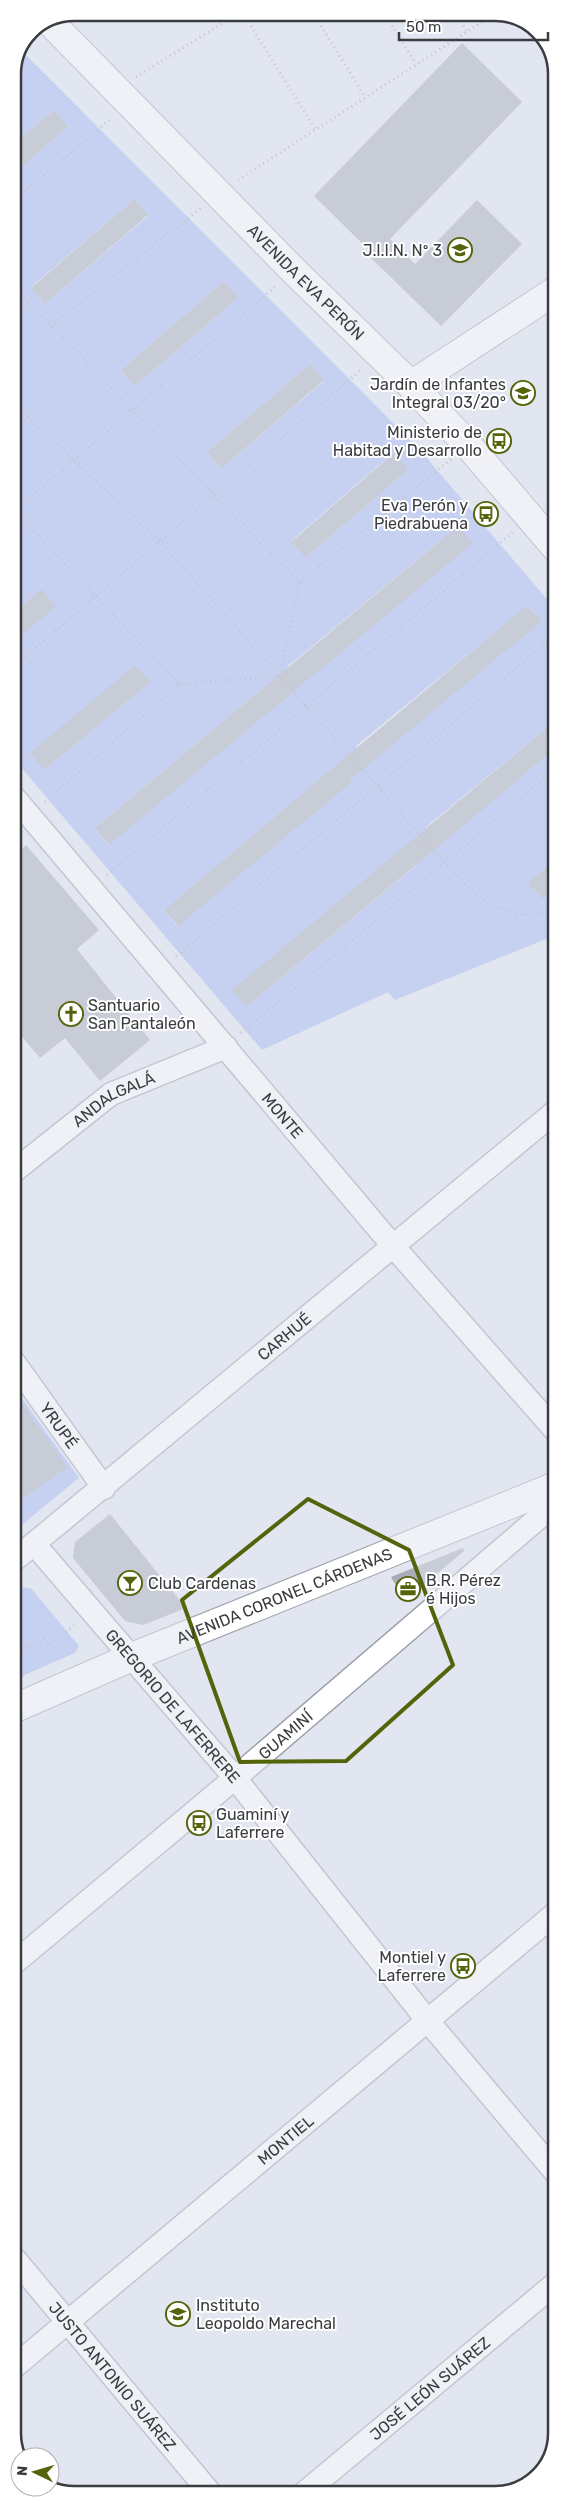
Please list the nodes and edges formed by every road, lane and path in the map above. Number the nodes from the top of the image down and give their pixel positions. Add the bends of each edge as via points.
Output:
1 (228, 21) edge
2 (248, 21) edge
3 (318, 21) edge
4 (389, 21) edge
5 (460, 21) edge
6 (484, 21) edge
7 (53, 25) edge
8 (467, 32) junction
9 (416, 64) junction
10 (123, 96) junction
11 (365, 97) junction
12 (315, 129) junction
13 (21, 193) edge
14 (218, 194) junction
15 (293, 270) junction
16 (21, 295) edge
17 (548, 296) edge
18 (50, 326) junction
19 (380, 354) junction
20 (411, 385) junction
21 (132, 410) junction
22 (21, 411) edge
23 (468, 446) junction
24 (74, 461) junction
25 (214, 495) junction
26 (21, 505) edge
27 (530, 518) junction
28 (21, 520) edge
29 (548, 539) edge
30 (160, 541) junction
31 (298, 583) junction
32 (96, 596) junction
33 (548, 642) edge
34 (21, 660) edge
35 (280, 676) junction
36 (179, 684) junction
37 (307, 706) junction
38 (548, 775) edge
39 (377, 786) junction
40 (21, 806) edge
41 (29, 815) junction
42 (444, 862) junction
43 (92, 889) junction
44 (548, 910) edge
45 (160, 970) junction
46 (226, 1047) junction
47 (548, 1118) edge
48 (21, 1166) edge
49 (394, 1246) junction
50 (21, 1373) edge
51 (548, 1422) edge
52 (104, 1488) junction
53 (548, 1489) edge
54 (548, 1510) edge
55 (35, 1545) junction
56 (21, 1555) edge
57 (92, 1611) junction
58 (21, 1651) edge
59 (132, 1657) junction
60 (21, 1706) edge
61 (235, 1778) junction
62 (548, 1920) edge
63 (21, 1957) edge
64 (428, 2020) junction
65 (548, 2163) edge
66 (21, 2266) edge
67 (548, 2290) edge
68 (67, 2321) junction
69 (21, 2361) edge
70 (204, 2486) edge
71 (313, 2486) edge

1 - 10 path
2 - 12 path
3 - 11 path
4 - 9 path
5 - 8 path
6 - 8 path
7 - 10 main road, AVENIDA EVA PERÓN
8 - 9 path
9 - 11 path
10 - 13 path
10 - 14 main road, AVENIDA EVA PERÓN
11 - 12 path
12 - 14 path
14 - 15 main road, AVENIDA EVA PERÓN
14 - 18 path
15 - 19 main road, AVENIDA EVA PERÓN
15 - 21 path
16 - 18 path
17 - 20 main road
18 - 21 path
19 - 20 main road, AVENIDA EVA PERÓN
19 - 25 path
20 - 23 main road, AVENIDA EVA PERÓN
21 - 24 path
21 - 25 path
22 - 24 path
23 - 27 main road, AVENIDA EVA PERÓN
23 - 31 path
24 - 26 path
24 - 30 path
25 - 30 path
25 - 31 path
27 - 29 main road, AVENIDA EVA PERÓN
27 - 37 path
28 - 32 path
30 - 32 path
30 - 35 path
31 - 35 path
32 - 34 path
32 - 36 path
33 - 39 path
35 - 36 path
35 - 37 path
36 - 41 path
37 - 39 path
37 - 43 path
38 - 42 path
39 - 42 path
39 - 45 path
40 - 41 street, MONTE
41 - 43 street, MONTE
42 - 44 path via 478,897 494,906 513,913 533,915
42 - 46 path
43 - 45 street, MONTE
45 - 46 street, MONTE
46 - 48 street, ANDALGALÁ via 111,1094
46 - 49 street, MONTE
47 - 49 street, CARHUÉ
49 - 51 street, MONTE
49 - 52 street, CARHUÉ
50 - 52 street, YRUPÉ
52 - 55 street, CARHUÉ
53 - 59 main road, AVENIDA CORONEL CÁRDENAS
54 - 61 street, GUAMINÍ
55 - 56 street, CARHUÉ
55 - 57 street, GREGORIO DE LAFERRERE
57 - 58 path via 49,1645 44,1638
57 - 59 street, GREGORIO DE LAFERRERE
59 - 60 main road, AVENIDA CORONEL CÁRDENAS
59 - 61 street, GREGORIO DE LAFERRERE
61 - 63 street, GUAMINÍ
61 - 64 street, GREGORIO DE LAFERRERE
62 - 64 street, MONTIEL
64 - 65 street, GREGORIO DE LAFERRERE
64 - 68 street, MONTIEL
66 - 68 street, JUSTO ANTONIO SUÁREZ
67 - 71 street, JOSÉ LEÓN SUÁREZ
68 - 69 street, MONTIEL
68 - 70 street, JUSTO ANTONIO SUÁREZ

